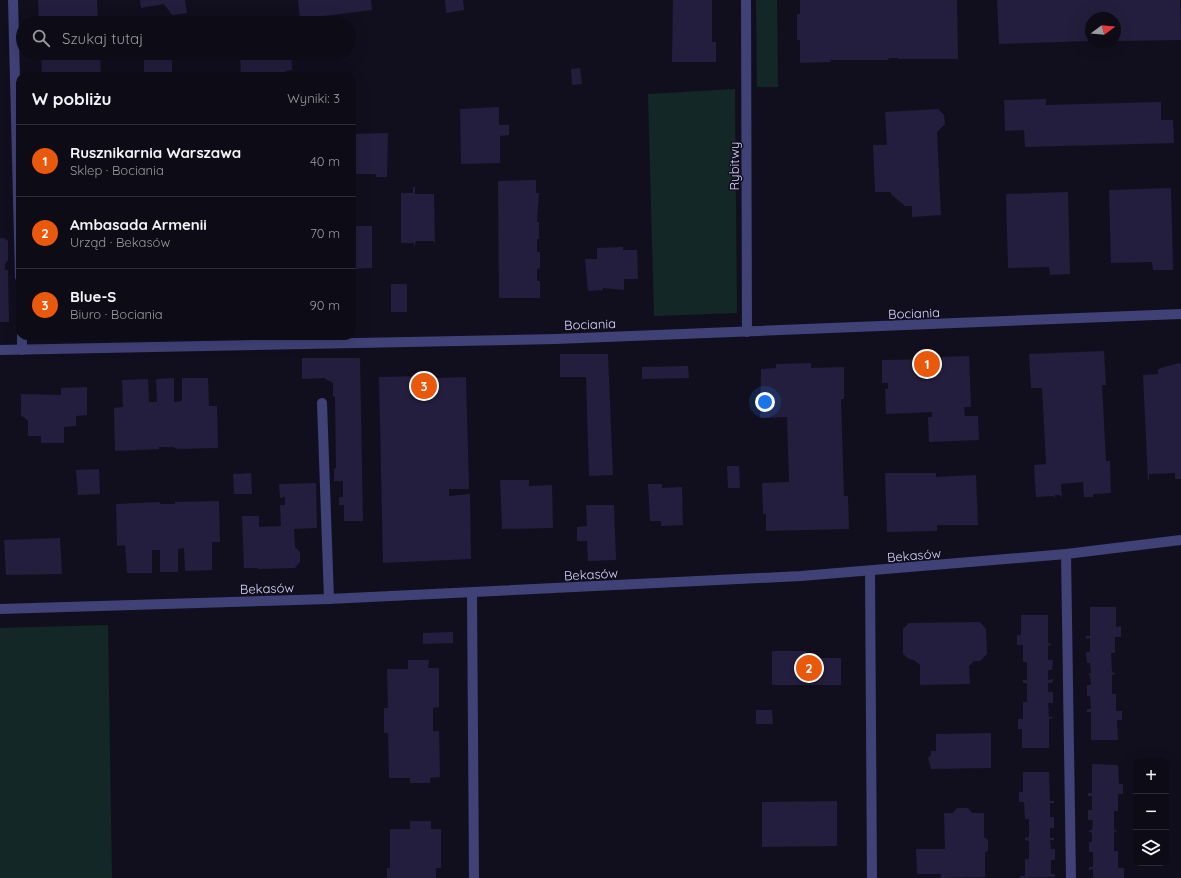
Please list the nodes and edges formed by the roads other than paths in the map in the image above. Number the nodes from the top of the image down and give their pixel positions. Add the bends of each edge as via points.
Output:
1 (13, 0) edge
2 (746, 0) edge
3 (16, 119) edge
4 (1181, 314) edge
5 (748, 332) junction
6 (22, 340) edge
7 (0, 350) edge
8 (22, 350) junction
9 (322, 403) dead end
10 (1181, 540) edge
11 (1066, 554) junction
12 (870, 572) junction
13 (472, 593) junction
14 (329, 599) junction
15 (0, 609) edge
16 (474, 878) edge
17 (872, 878) edge
18 (1071, 878) edge

1 - 3 street
2 - 5 street, Rybitwy
4 - 5 street, Bociania
5 - 8 street, Bociania
6 - 8 street
7 - 8 street, Bociania
9 - 14 street
10 - 11 street, Bekasów
11 - 12 street, Bekasów
11 - 18 street
12 - 13 street, Bekasów
12 - 17 street
13 - 14 street, Bekasów
13 - 16 street
14 - 15 street, Bekasów

